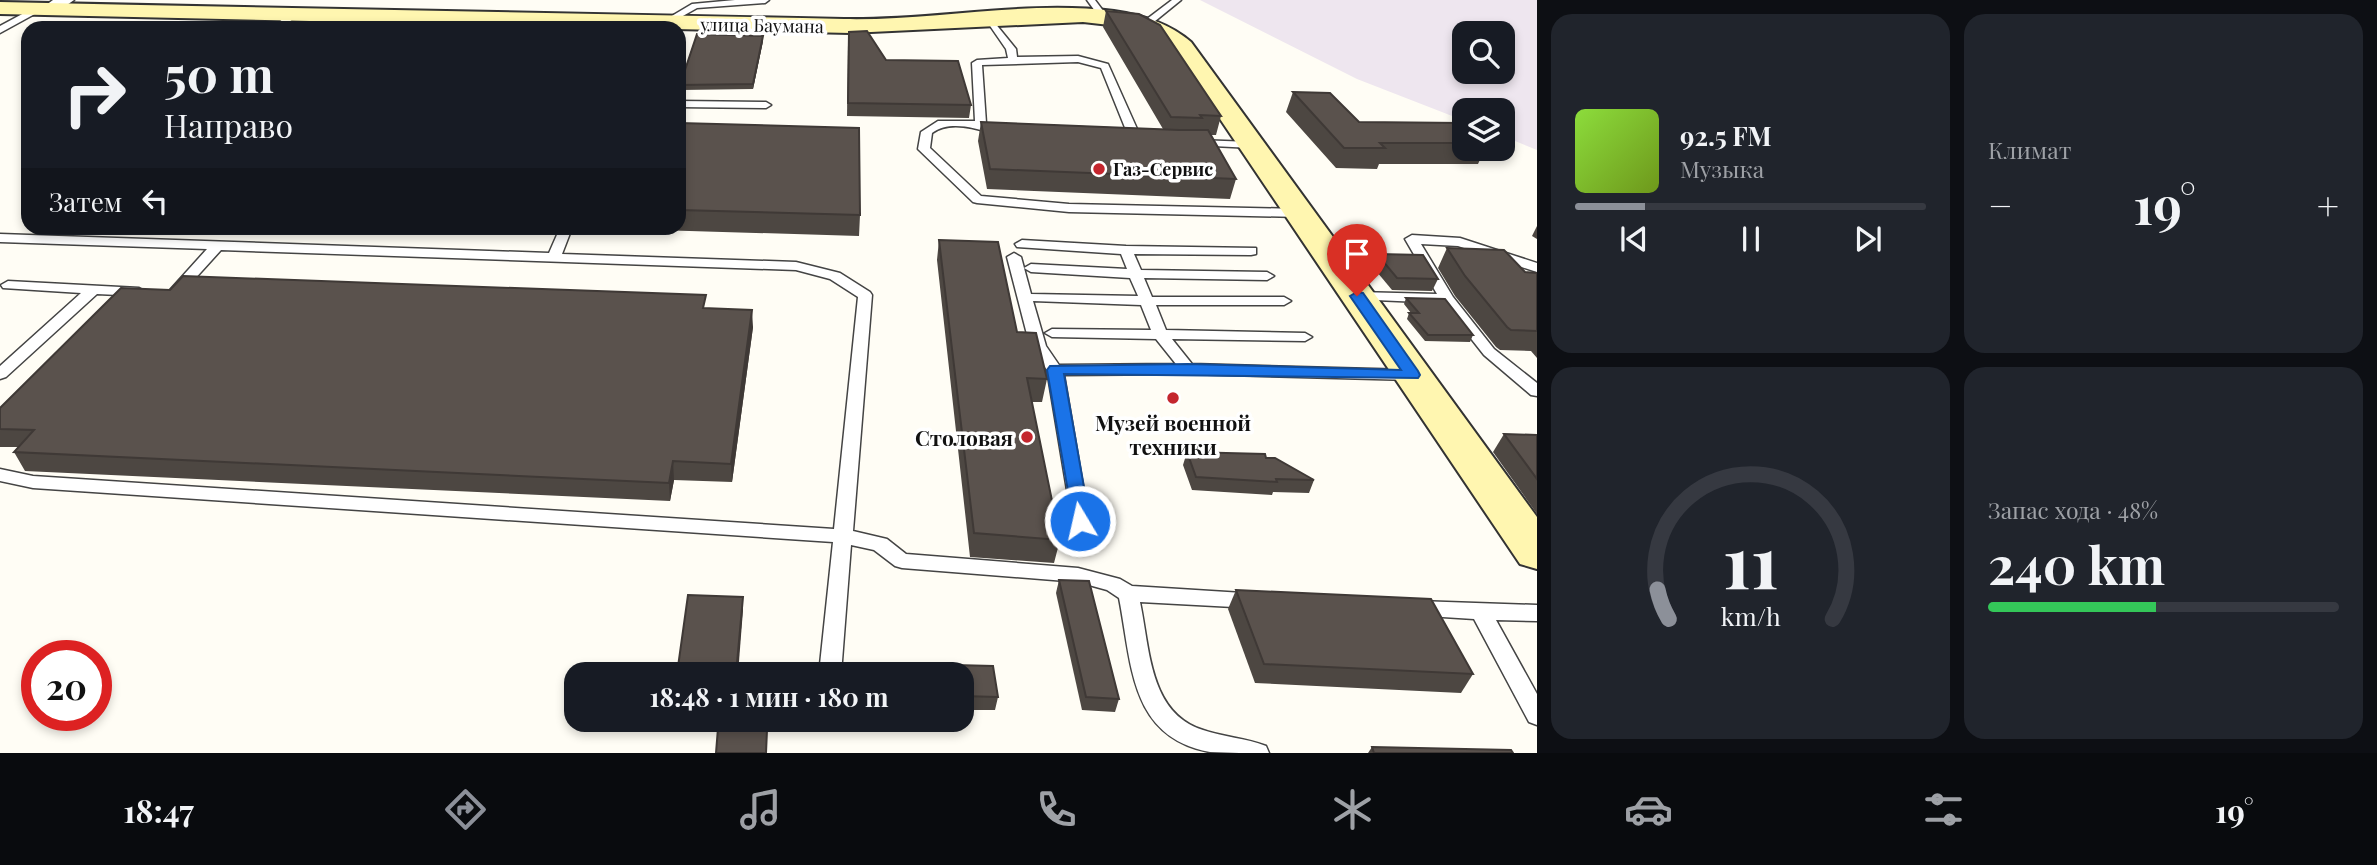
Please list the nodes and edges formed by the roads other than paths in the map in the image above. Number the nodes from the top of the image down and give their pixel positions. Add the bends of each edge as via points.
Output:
1 (1177, 0) edge
2 (52, 6) edge
3 (0, 8) edge
4 (1097, 8) edge
5 (756, 10) edge
6 (295, 14) junction
7 (990, 20) junction
8 (286, 21) edge
9 (529, 21) edge
10 (670, 21) edge
11 (686, 21) edge
12 (1146, 23) junction
13 (0, 30) edge
14 (1013, 60) junction
15 (686, 103) edge
16 (766, 105) dead end
17 (981, 124) junction
18 (1004, 135) edge
19 (1123, 140) edge
20 (1136, 140) junction
21 (1149, 141) edge
22 (1186, 143) edge
23 (1252, 145) junction
24 (1299, 212) junction
25 (563, 235) edge
26 (0, 238) edge
27 (218, 245) junction
28 (1126, 250) junction
29 (1251, 251) dead end
30 (555, 255) junction
31 (1031, 268) dead end
32 (1537, 268) edge
33 (1135, 274) junction
34 (1267, 275) dead end
35 (8, 285) dead end
36 (92, 291) junction
37 (1357, 296) junction
38 (1035, 297) dead end
39 (1447, 299) junction
40 (1147, 301) junction
41 (1284, 301) dead end
42 (1052, 333) dead end
43 (1161, 335) junction
44 (1305, 337) dead end
45 (1188, 369) junction
46 (1055, 370) junction
47 (0, 374) edge
48 (1412, 375) junction
49 (1537, 391) edge
50 (0, 475) edge
51 (1080, 521) dead end
52 (842, 536) junction
53 (1537, 552) edge
54 (1128, 594) junction
55 (1278, 601) edge
56 (1400, 608) edge
57 (1482, 612) junction
58 (1537, 613) edge
59 (831, 662) edge
60 (1537, 715) edge
61 (1258, 753) edge

1 - 12 lane
2 - 3 main road, улица Баумана
2 - 6 main road, улица Баумана
2 - 13 lane
4 - 7 main road, улица Баумана via 1067,15
4 - 12 main road, улица Баумана
5 - 7 main road, улица Баумана via 850,26
5 - 10 lane via 695,6
5 - 11 main road, улица Баумана
6 - 8 lane
6 - 9 main road, улица Баумана
7 - 14 lane via 1011,49
12 - 23 main road via 1184,47
14 - 17 lane via 978,63
14 - 20 lane via 1078,59 1105,66
15 - 16 lane
17 - 18 lane
17 - 24 lane via 938,124 927,132 924,149 977,199 1069,208
19 - 20 lane
20 - 21 lane
22 - 23 lane
23 - 24 main road
24 - 37 main road
25 - 30 lane
26 - 27 lane
27 - 30 lane
27 - 36 lane via 174,293
28 - 29 lane
28 - 33 lane
28 - 46 lane via 1018,250 1038,345
30 - 52 lane via 796,266 835,276 865,295
31 - 33 lane
32 - 39 lane via 1460,242 1412,239
33 - 34 lane
33 - 40 lane
35 - 36 lane
36 - 47 lane
37 - 39 lane
37 - 48 main road
38 - 40 lane
39 - 49 lane via 1489,352
40 - 41 lane
40 - 43 lane
42 - 43 lane
43 - 44 lane
43 - 45 lane
45 - 46 lane
45 - 48 lane
46 - 51 lane
48 - 53 main road
50 - 52 lane via 47,483
52 - 54 lane via 880,544 902,561 1078,575 1113,584
52 - 59 lane
54 - 55 lane
54 - 61 lane via 1149,698 1166,722 1196,738
56 - 57 lane
57 - 58 lane
57 - 60 lane

